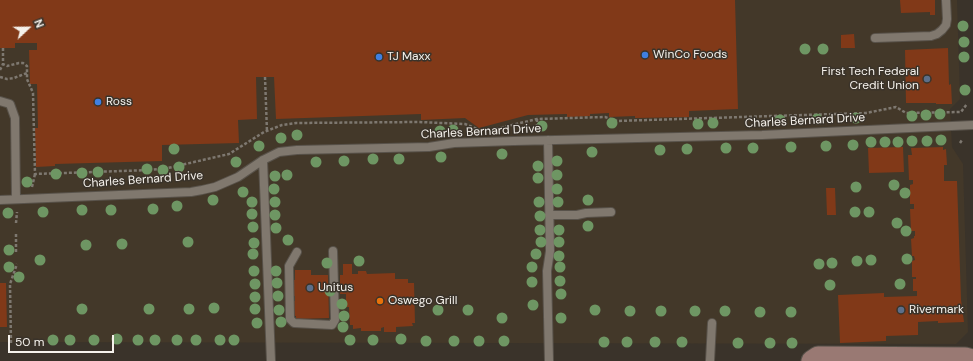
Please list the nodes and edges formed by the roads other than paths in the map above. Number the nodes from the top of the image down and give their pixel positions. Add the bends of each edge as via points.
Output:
1 (946, 0) edge
2 (875, 38) dead end
3 (0, 101) edge
4 (973, 125) edge
5 (548, 140) junction
6 (263, 160) junction
7 (16, 199) junction
8 (0, 200) edge
9 (611, 212) dead end
10 (549, 215) junction
11 (333, 251) dead end
12 (297, 252) dead end
13 (712, 323) dead end
14 (973, 360) edge
15 (271, 361) edge
16 (549, 361) edge
17 (710, 361) edge
18 (812, 361) edge

1 - 2 lane via 946,26 937,34
3 - 7 lane via 10,104 15,118
4 - 5 lane, Charles Bernard Drive via 762,135
5 - 6 lane, Charles Bernard Drive via 454,143 429,147 297,150 279,152
5 - 10 lane
6 - 7 lane, Charles Bernard Drive via 238,177 215,187 191,192
6 - 15 lane
7 - 8 lane, Charles Bernard Drive
9 - 10 lane via 577,216
10 - 16 lane
11 - 12 lane via 336,320 332,325 294,323 290,319 288,266
13 - 17 lane
14 - 18 main road via 818,357

